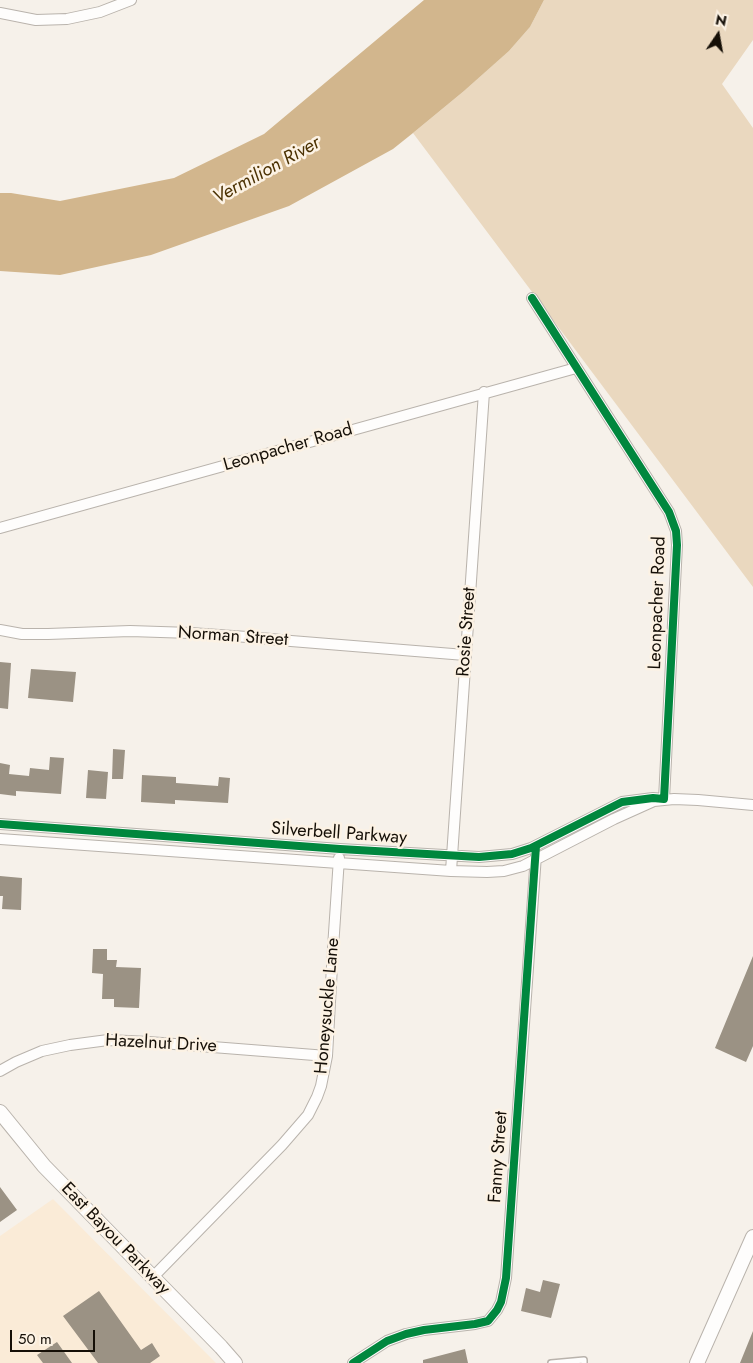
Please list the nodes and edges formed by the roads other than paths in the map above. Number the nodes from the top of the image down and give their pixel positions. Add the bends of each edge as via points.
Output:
1 (131, 0) edge
2 (0, 13) edge
3 (532, 298) dead end
4 (576, 368) junction
5 (484, 392) junction
6 (0, 528) edge
7 (0, 630) edge
8 (465, 655) junction
9 (664, 799) junction
10 (753, 805) edge
11 (0, 824) edge
12 (0, 839) edge
13 (536, 846) junction
14 (340, 849) junction
15 (452, 856) junction
16 (536, 860) junction
17 (339, 862) junction
18 (451, 871) junction
19 (328, 1056) junction
20 (0, 1071) edge
21 (0, 1112) edge
22 (753, 1237) edge
23 (750, 1253) edge
24 (152, 1278) junction
25 (235, 1363) edge
26 (353, 1363) edge
27 (551, 1363) edge
28 (584, 1363) edge
29 (697, 1363) edge

1 - 2 street via 100,12 67,19 36,20
3 - 4 street, Leonpacher Road
4 - 5 street, Leonpacher Road
4 - 9 street, Leonpacher Road via 669,512 676,531
5 - 6 street, Leonpacher Road
5 - 8 street, Rosie Street
7 - 8 street, Norman Street via 22,634 191,633
8 - 15 street, Rosie Street
9 - 10 street, Silverbell Parkway
9 - 13 street, Silverbell Parkway via 622,802
9 - 16 street, Silverbell Parkway via 614,819
11 - 14 street, Silverbell Parkway
12 - 17 street, Silverbell Parkway
13 - 15 street, Silverbell Parkway via 496,856
13 - 16 street, Fanny Street
14 - 15 street, Silverbell Parkway
14 - 17 street, Honeysuckle Lane
15 - 18 street, Rosie Street
16 - 18 street, Silverbell Parkway via 504,871
16 - 26 street, Fanny Street via 506,1278 501,1302 488,1320 406,1334 387,1341
17 - 18 street, Silverbell Parkway
17 - 19 street, Honeysuckle Lane
19 - 20 street, Hazelnut Drive via 108,1040 42,1051
19 - 24 street, Honeysuckle Lane via 317,1097 301,1124
21 - 24 street, East Bayou Parkway via 44,1166
22 - 23 street
23 - 29 street
24 - 25 street, East Bayou Parkway
27 - 28 lane via 584,1360

